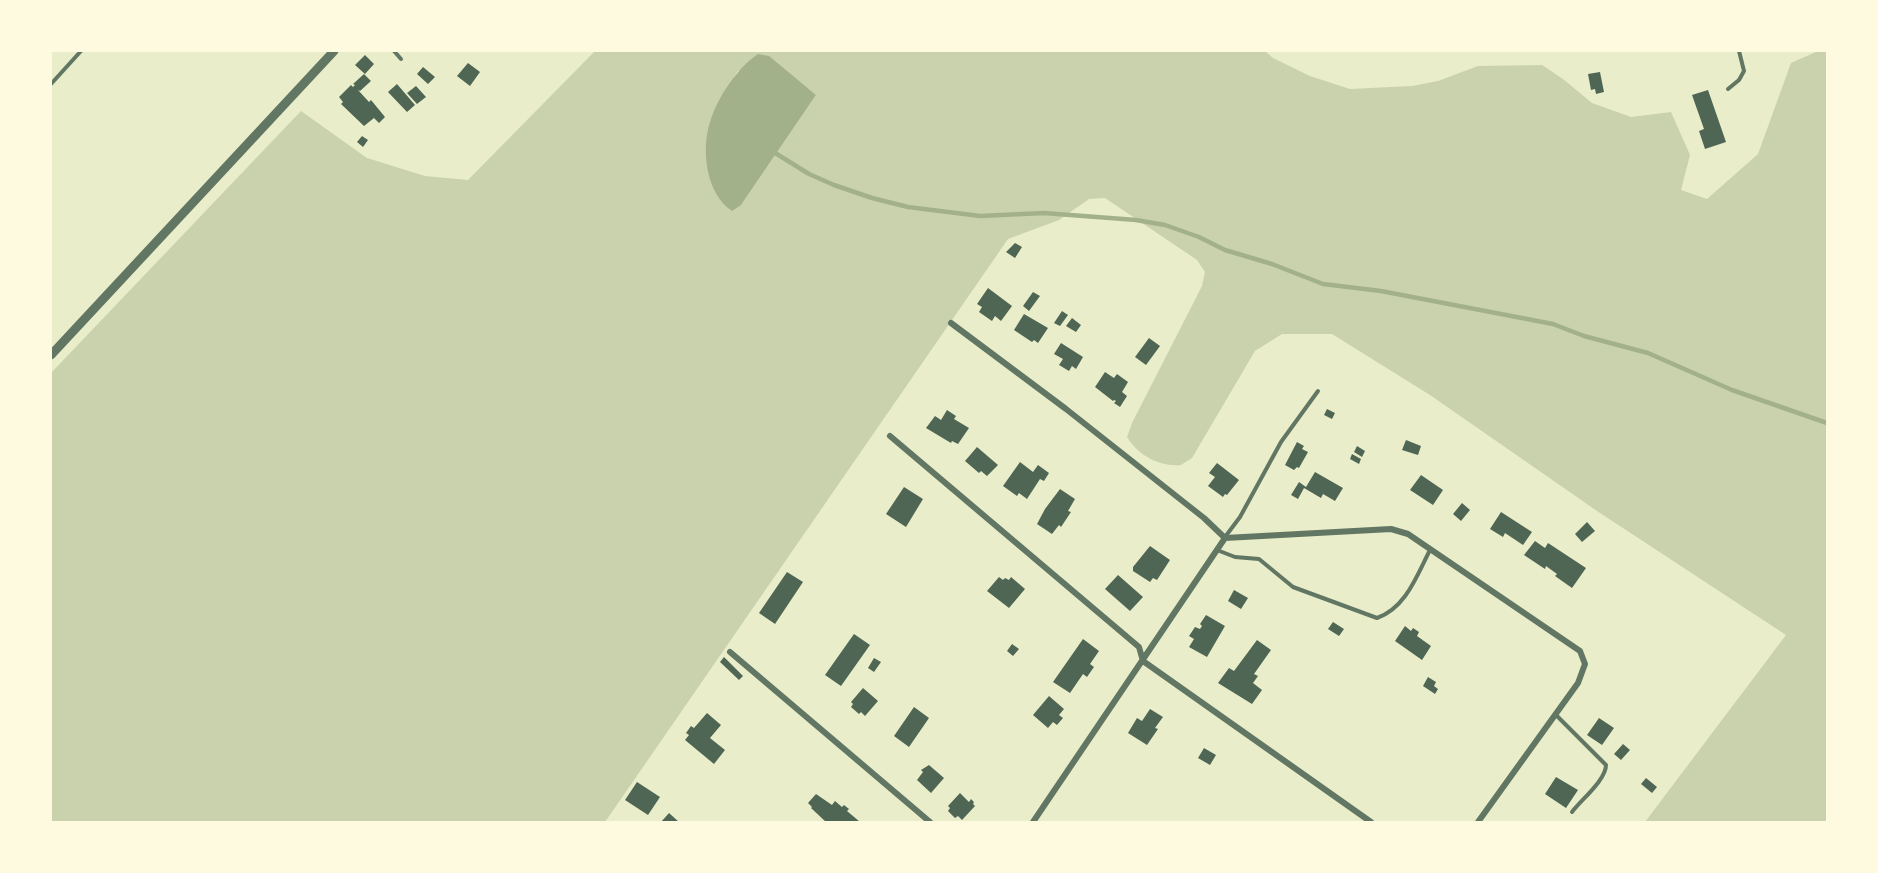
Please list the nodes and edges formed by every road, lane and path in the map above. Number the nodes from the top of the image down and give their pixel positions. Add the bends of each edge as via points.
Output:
1 (81, 51) edge
2 (334, 51) edge
3 (394, 51) edge
4 (1740, 51) edge
5 (401, 59) dead end
6 (51, 84) edge
7 (1728, 89) dead end
8 (951, 323) dead end
9 (51, 355) edge
10 (1318, 391) dead end
11 (890, 436) dead end
12 (1225, 538) junction
13 (1431, 549) junction
14 (1217, 550) junction
15 (730, 652) dead end
16 (1143, 661) junction
17 (1555, 714) junction
18 (1572, 812) dead end
19 (930, 822) edge
20 (1033, 822) edge
21 (1371, 822) edge
22 (1478, 822) edge

1 - 6 lane
2 - 9 street
3 - 5 lane
4 - 7 lane via 1744,71
8 - 12 street via 1066,409
10 - 12 lane via 1281,442
11 - 16 street via 1138,647
12 - 13 street via 1391,529 1408,534
12 - 14 street
13 - 14 lane via 1399,604 1377,618 1293,587 1259,559 1235,557
13 - 17 street via 1580,651 1585,664 1578,683
14 - 16 street
15 - 19 street
16 - 20 street
16 - 21 street
17 - 18 lane via 1606,765 1602,780
17 - 22 street

